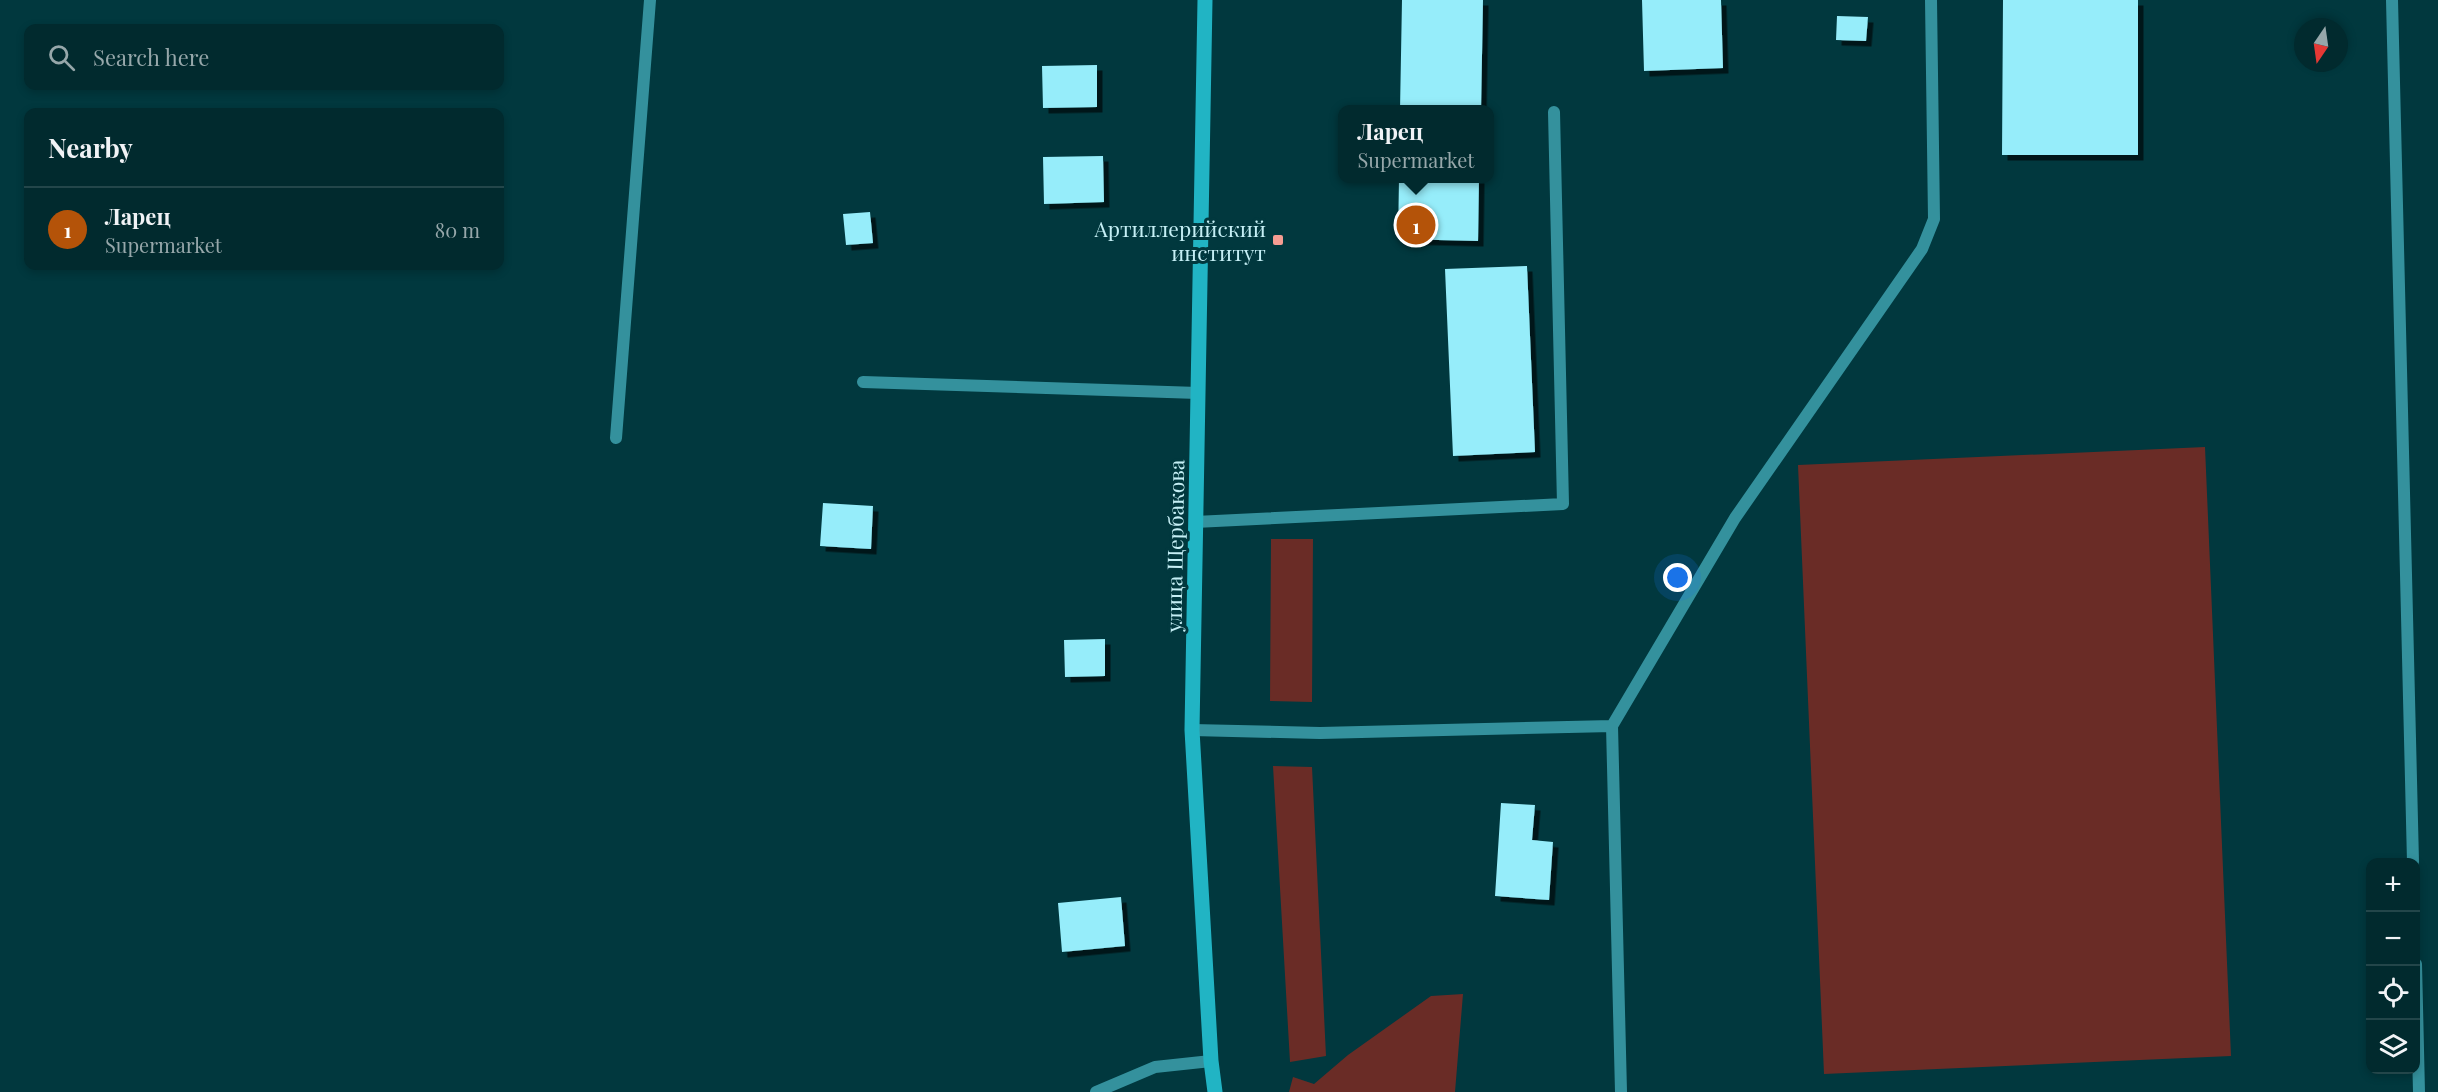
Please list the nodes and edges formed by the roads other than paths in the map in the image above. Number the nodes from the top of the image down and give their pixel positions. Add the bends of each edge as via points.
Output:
1 (650, 0) edge
2 (1205, 0) edge
3 (1931, 0) edge
4 (2392, 0) edge
5 (1554, 112) dead end
6 (862, 382) dead end
7 (1198, 393) junction
8 (616, 438) dead end
9 (1196, 522) junction
10 (1612, 726) junction
11 (1192, 730) junction
12 (2413, 858) edge
13 (2415, 966) edge
14 (1212, 1061) junction
15 (1096, 1092) edge
16 (1215, 1092) edge
17 (1621, 1092) edge
18 (2419, 1092) edge

1 - 8 lane
2 - 7 main road, улица Щербакова
3 - 10 lane via 1934,219 1922,249 1735,518
4 - 12 lane
5 - 9 lane via 1563,504
6 - 7 lane
7 - 9 main road, улица Щербакова
9 - 11 main road, улица Щербакова
10 - 11 lane via 1320,733
10 - 17 lane
11 - 14 main road, улица Щербакова
13 - 18 lane
14 - 15 lane via 1155,1067
14 - 16 main road, улица Щербакова

